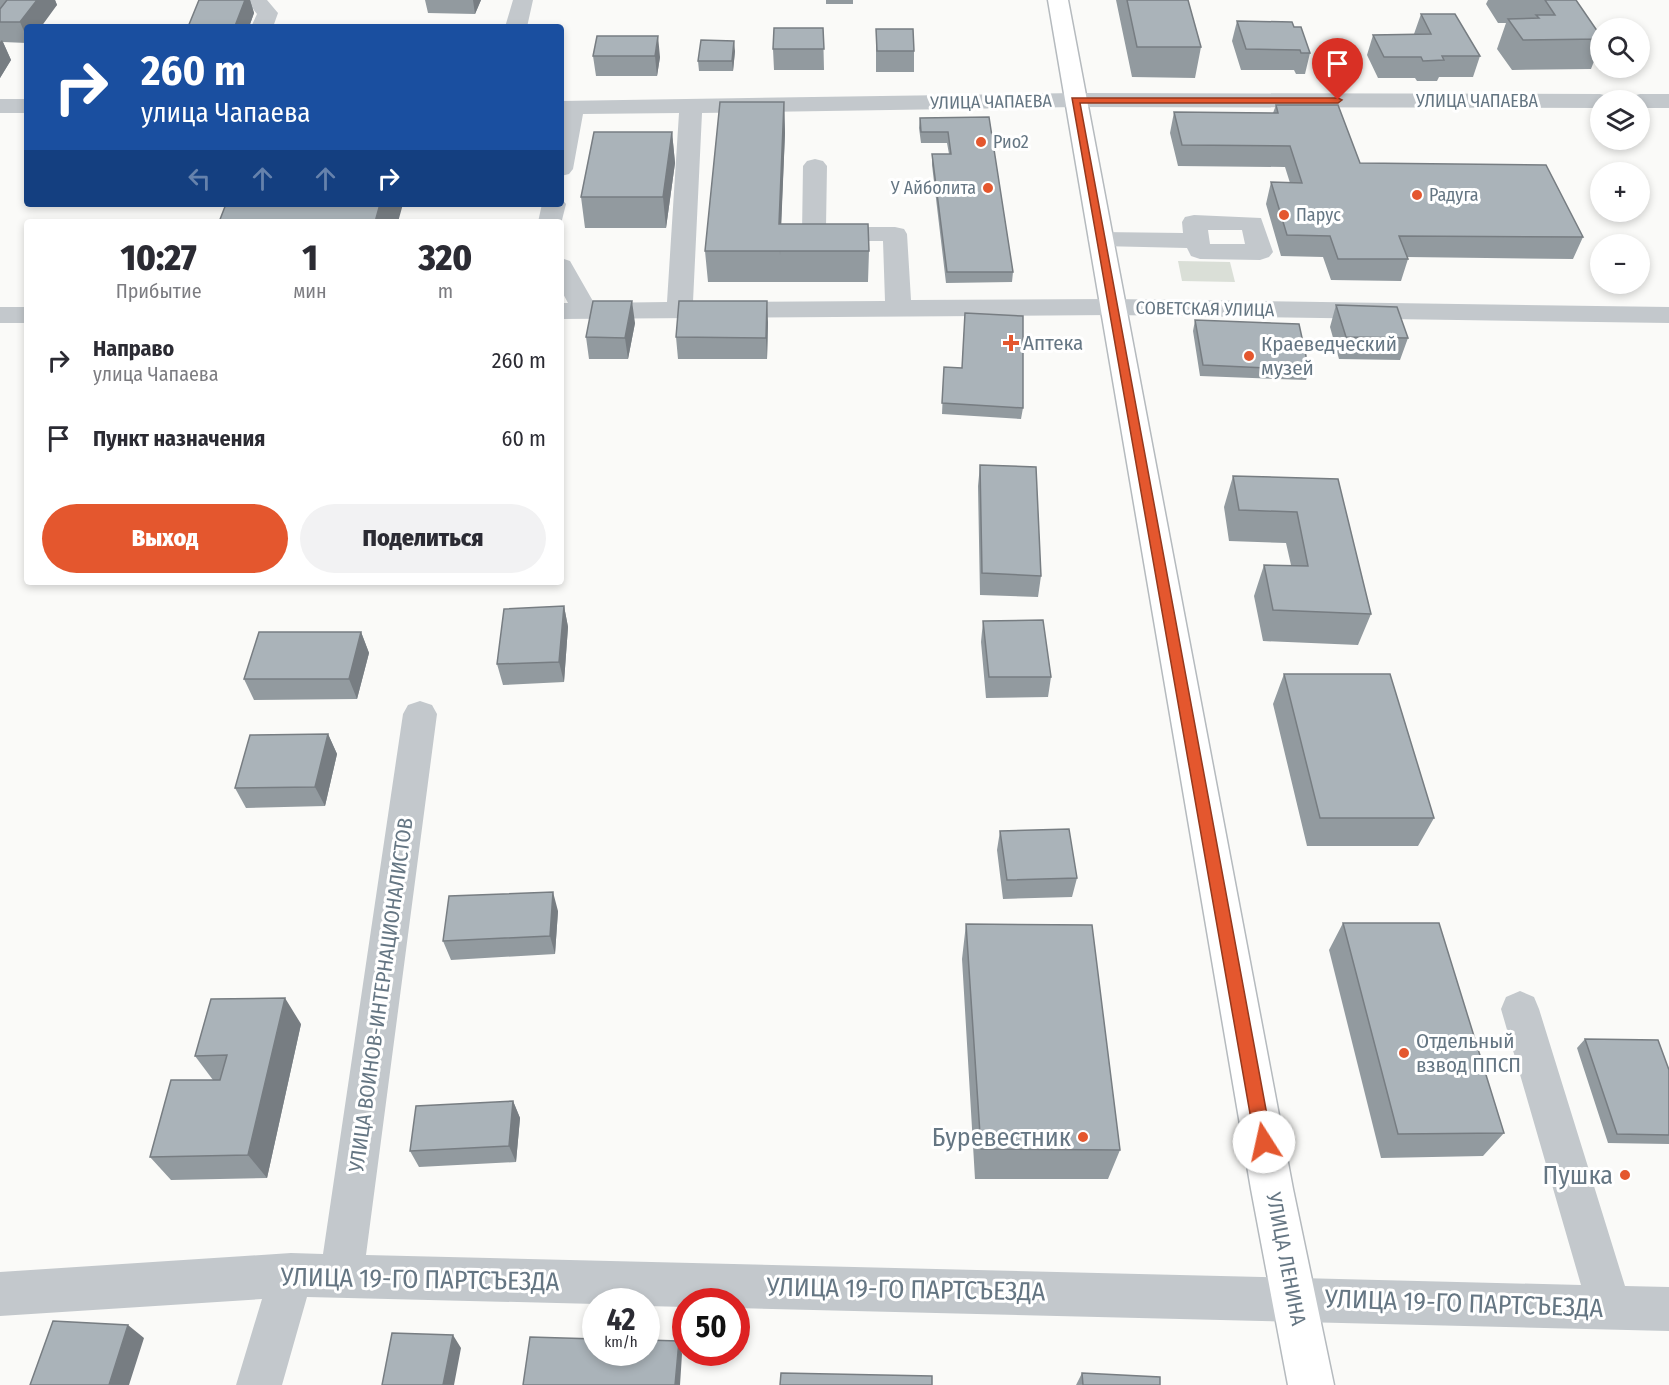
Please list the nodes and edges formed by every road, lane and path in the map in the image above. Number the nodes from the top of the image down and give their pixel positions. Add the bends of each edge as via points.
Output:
1 (256, 0) edge
2 (523, 0) edge
3 (1058, 0) edge
4 (263, 24) edge
5 (517, 24) edge
6 (1075, 100) junction
7 (1590, 101) edge
8 (1650, 101) edge
9 (1669, 101) edge
10 (0, 106) edge
11 (24, 106) edge
12 (691, 106) junction
13 (567, 108) edge
14 (564, 138) edge
15 (815, 165) dead end
16 (1100, 239) junction
17 (1197, 241) dead end
18 (564, 277) edge
19 (1112, 307) junction
20 (898, 309) junction
21 (680, 310) junction
22 (573, 311) edge
23 (0, 315) edge
24 (24, 315) edge
25 (1669, 315) edge
26 (420, 714) dead end
27 (1520, 1009) dead end
28 (291, 1275) junction
29 (342, 1276) junction
30 (0, 1294) edge
31 (1294, 1298) junction
32 (1610, 1307) junction
33 (1669, 1309) edge
34 (259, 1385) edge
35 (1311, 1385) edge

1 - 4 street via 268,13
2 - 5 street
3 - 6 main road, УЛИЦА ЛЕНИНА
6 - 7 street, УЛИЦА ЧАПАЕВА
6 - 12 street, УЛИЦА ЧАПАЕВА
6 - 16 main road, УЛИЦА ЛЕНИНА
8 - 9 street
10 - 11 street
12 - 13 street, УЛИЦА ЧАПАЕВА
12 - 21 street
13 - 14 street
15 - 20 street via 814,234 896,234
16 - 17 street
16 - 19 main road, УЛИЦА ЛЕНИНА
18 - 22 street
19 - 20 street, СОВЕТСКАЯ УЛИЦА
19 - 25 street, СОВЕТСКАЯ УЛИЦА
19 - 31 main road, УЛИЦА ЛЕНИНА
20 - 21 street, СОВЕТСКАЯ УЛИЦА
21 - 22 street, СОВЕТСКАЯ УЛИЦА
23 - 24 street
26 - 29 street, УЛИЦА ВОИНОВ-ИНТЕРНАЦИОНАЛИСТОВ
27 - 32 street
28 - 29 street, УЛИЦА 19-ГО ПАРТСЪЕЗДА
28 - 30 street, УЛИЦА 19-ГО ПАРТСЪЕЗДА
28 - 34 street
29 - 31 street, УЛИЦА 19-ГО ПАРТСЪЕЗДА
31 - 32 street, УЛИЦА 19-ГО ПАРТСЪЕЗДА
31 - 35 main road, УЛИЦА ЛЕНИНА
32 - 33 street, УЛИЦА 19-ГО ПАРТСЪЕЗДА

